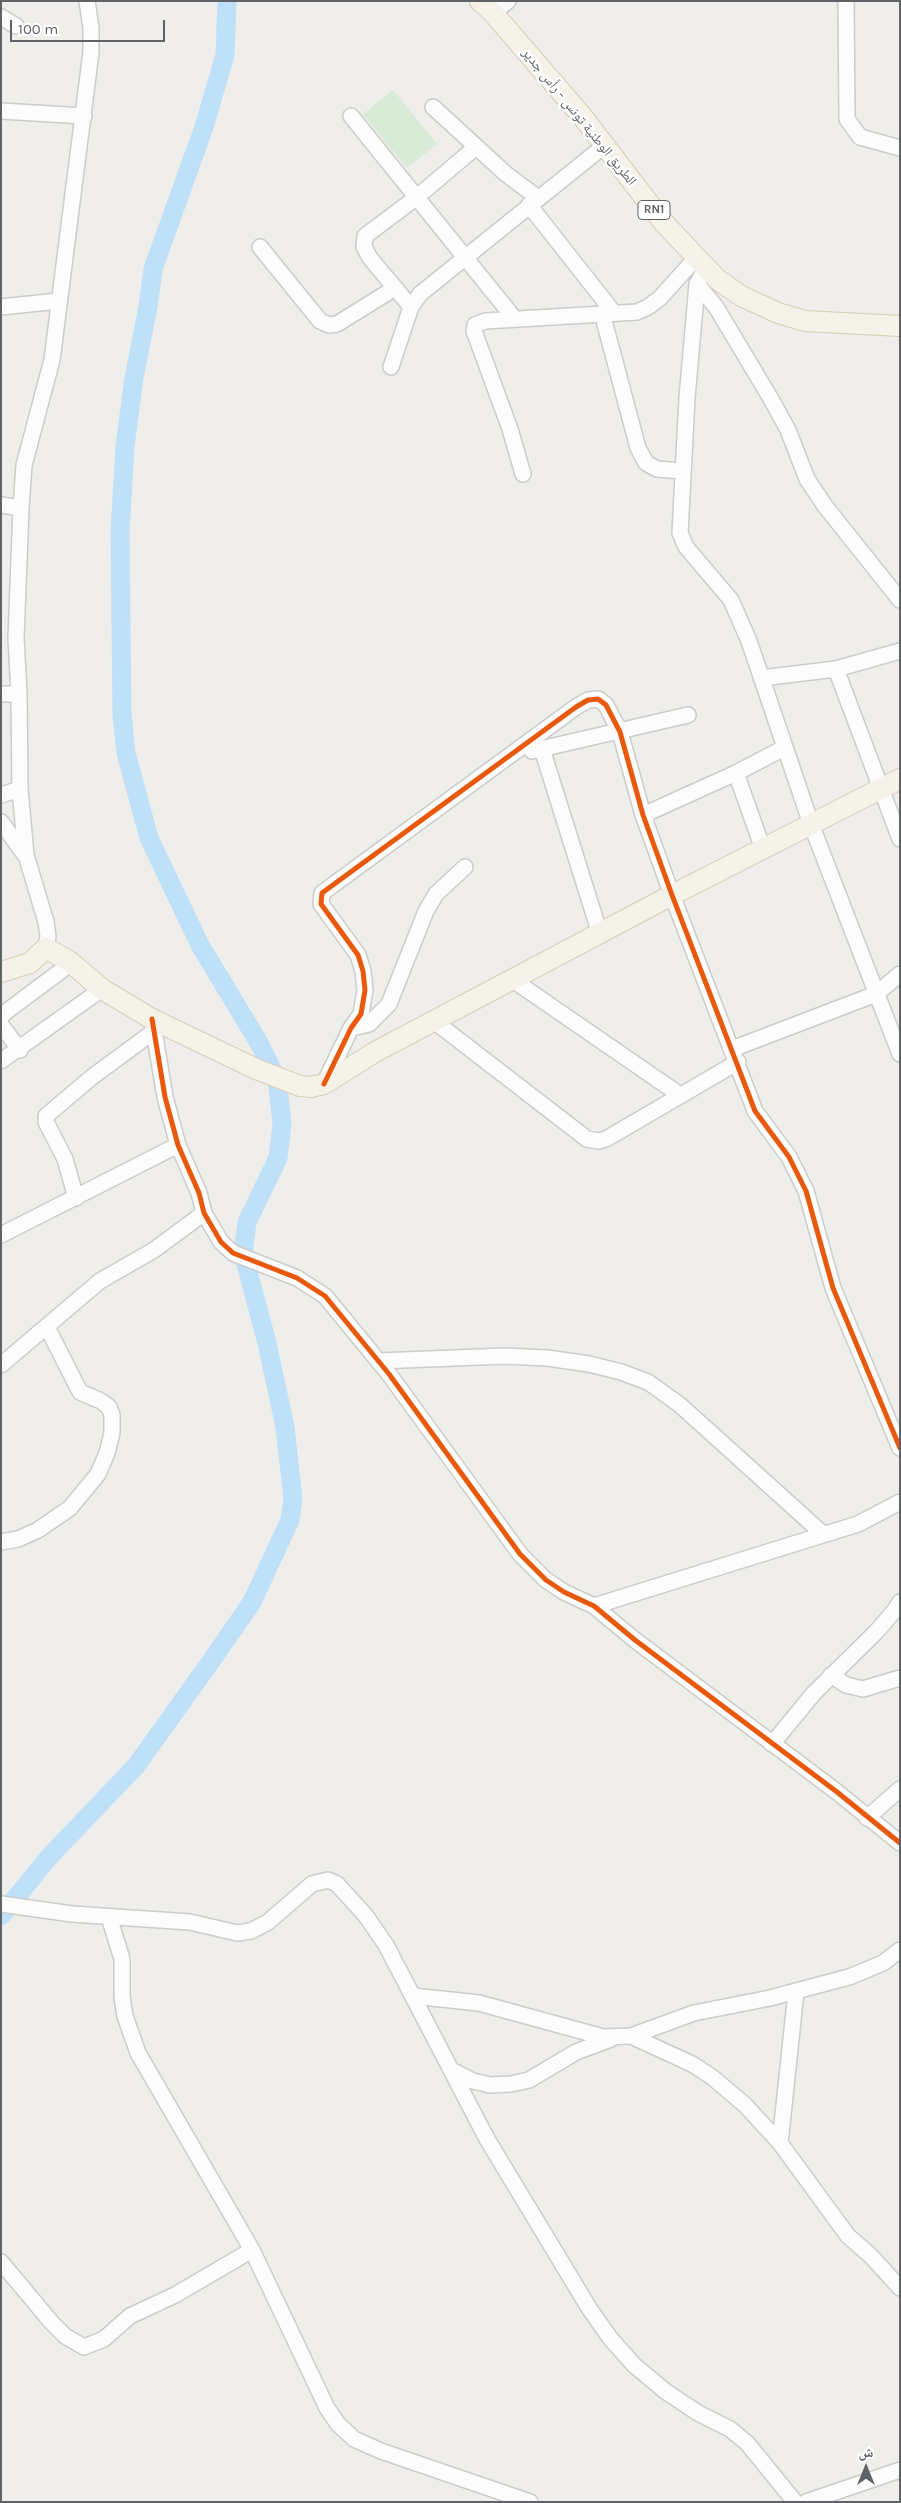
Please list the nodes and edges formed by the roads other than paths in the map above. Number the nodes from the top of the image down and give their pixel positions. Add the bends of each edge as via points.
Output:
1 (87, 1) edge
2 (846, 1) edge
3 (498, 4) edge
4 (1, 16) edge
5 (16, 26) dead end
6 (433, 107) dead end
7 (1, 111) edge
8 (84, 116) junction
9 (351, 116) dead end
10 (604, 146) junction
11 (476, 147) junction
12 (900, 148) edge
13 (417, 197) junction
14 (534, 201) junction
15 (260, 247) dead end
16 (465, 258) junction
17 (699, 271) junction
18 (395, 288) junction
19 (58, 301) junction
20 (1, 307) edge
21 (411, 307) junction
22 (608, 313) junction
23 (514, 318) junction
24 (895, 324) edge
25 (391, 367) dead end
26 (682, 471) junction
27 (523, 474) dead end
28 (1, 505) edge
29 (21, 508) junction
30 (900, 600) edge
31 (8, 638) edge
32 (900, 651) edge
33 (836, 669) junction
34 (761, 678) junction
35 (1, 694) edge
36 (19, 694) junction
37 (688, 715) dead end
38 (620, 732) junction
39 (784, 748) junction
40 (542, 749) junction
41 (513, 754) junction
42 (736, 773) junction
43 (900, 779) edge
44 (20, 789) junction
45 (880, 789) junction
46 (1, 795) edge
47 (644, 816) junction
48 (1, 822) edge
49 (811, 824) junction
50 (900, 839) edge
51 (763, 849) junction
52 (26, 855) junction
53 (465, 867) dead end
54 (672, 895) junction
55 (600, 934) junction
56 (46, 948) junction
57 (69, 961) junction
58 (1, 972) edge
59 (900, 974) edge
60 (513, 980) junction
61 (102, 989) junction
62 (876, 994) junction
63 (1, 1018) edge
64 (434, 1021) junction
65 (1, 1025) edge
66 (152, 1026) junction
67 (351, 1028) junction
68 (20, 1050) junction
69 (900, 1054) edge
70 (735, 1056) junction
71 (1, 1061) edge
72 (324, 1084) junction
73 (680, 1095) junction
74 (178, 1145) junction
75 (76, 1198) junction
76 (204, 1213) junction
77 (1, 1235) edge
78 (47, 1327) junction
79 (378, 1361) junction
80 (1, 1365) edge
81 (900, 1448) edge
82 (900, 1502) edge
83 (823, 1534) junction
84 (1, 1542) edge
85 (900, 1602) edge
86 (594, 1606) junction
87 (831, 1675) junction
88 (900, 1678) edge
89 (772, 1744) junction
90 (900, 1789) edge
91 (867, 1818) junction
92 (900, 1843) edge
93 (1, 1904) edge
94 (109, 1917) junction
95 (900, 1950) edge
96 (796, 1992) junction
97 (413, 1996) junction
98 (624, 2037) junction
99 (453, 2072) junction
100 (780, 2143) junction
101 (252, 2250) junction
102 (1, 2262) edge
103 (900, 2288) edge
104 (900, 2470) edge
105 (530, 2502) edge
106 (795, 2502) edge
107 (806, 2502) edge

1 - 8 street via 91,52
2 - 12 street via 847,119 860,137
3 - 10 main road, الطريق الوطنية تونس - رأس جدير / RN1
4 - 5 street
6 - 11 street
7 - 8 street
8 - 19 street
9 - 13 street
10 - 14 street
10 - 17 main road, الطريق الوطنية تونس - رأس جدير / RN1
11 - 13 street
11 - 14 street
13 - 16 street
13 - 18 street via 364,240 370,258
14 - 16 street
14 - 22 street
15 - 18 street via 320,321 329,325 337,324
16 - 21 street via 420,294
16 - 23 street
17 - 22 street via 648,308 637,312
17 - 24 main road, الطريق الوطنية تونس - رأس جدير / RN1 via 741,296 805,321
17 - 26 street
17 - 30 street via 716,307 788,430 807,479
18 - 21 street
19 - 20 street
19 - 29 street via 52,360 24,466
21 - 25 street
22 - 23 street
22 - 26 street via 642,456 650,467
23 - 27 street via 478,322 474,331
26 - 34 street via 679,522 682,540 731,600
28 - 29 street
29 - 31 street
31 - 36 street
32 - 33 street
33 - 34 street
33 - 45 street
34 - 39 street
35 - 36 street
36 - 44 street
37 - 38 street
38 - 40 street
38 - 41 street via 606,705 598,698 588,700
38 - 47 street
39 - 42 street
39 - 49 street
40 - 41 street
40 - 55 street
41 - 67 street via 322,893 321,904 358,955 363,971 366,990 361,1014
42 - 47 street
42 - 51 street
43 - 45 main road
44 - 46 street
44 - 52 street
45 - 49 main road
45 - 50 street
47 - 54 street
48 - 52 street
49 - 51 main road
49 - 62 street
51 - 54 main road
52 - 56 street via 46,922
53 - 67 street via 436,894 426,911 389,1004 369,1024
54 - 55 main road
54 - 70 street
55 - 60 main road
56 - 57 main road
56 - 58 main road via 30,963
57 - 61 main road
57 - 63 street
59 - 62 street
60 - 64 main road
60 - 73 street
61 - 66 main road
61 - 68 street
62 - 69 street
62 - 70 street
64 - 72 main road
64 - 73 street via 587,1139 606,1139
65 - 68 street
66 - 72 main road via 300,1086
66 - 74 street
66 - 75 street via 46,1116 65,1159
67 - 72 street
68 - 71 street
70 - 73 street
70 - 81 street via 756,1111 789,1157 806,1191 834,1288
74 - 75 street
74 - 76 street
75 - 77 street
76 - 78 street via 154,1250 100,1281
76 - 79 street via 221,1242 233,1253 297,1278 325,1296
78 - 80 street
78 - 84 street via 80,1392 109,1407 112,1433 98,1474 70,1508 38,1530
79 - 83 street via 504,1356 547,1358 589,1364 648,1382 680,1405
79 - 86 street via 520,1554 546,1580
82 - 83 street via 858,1524
83 - 86 street
85 - 87 street via 877,1631
86 - 89 street
87 - 88 street via 846,1685 863,1689
87 - 89 street
89 - 91 street
90 - 91 street
91 - 92 street
93 - 94 street
94 - 97 street via 190,1922 237,1932 251,1931 275,1916 312,1884 328,1880 337,1884 366,1916 386,1945
94 - 101 street via 122,1960 125,2016 138,2053
95 - 96 street via 883,1963 849,1977
96 - 98 street via 694,2013
96 - 100 street
97 - 98 street via 479,2003 603,2037
97 - 99 street
98 - 99 street via 576,2052 529,2080 511,2084 490,2085
98 - 100 street via 673,2054 712,2077 745,2105
99 - 106 street via 496,2155 610,2338 634,2365 665,2391 730,2429 747,2443
100 - 103 street via 848,2236
101 - 102 street via 175,2295 130,2316 104,2339 84,2347 65,2336 52,2323
101 - 105 street via 327,2408 354,2439
104 - 107 street

